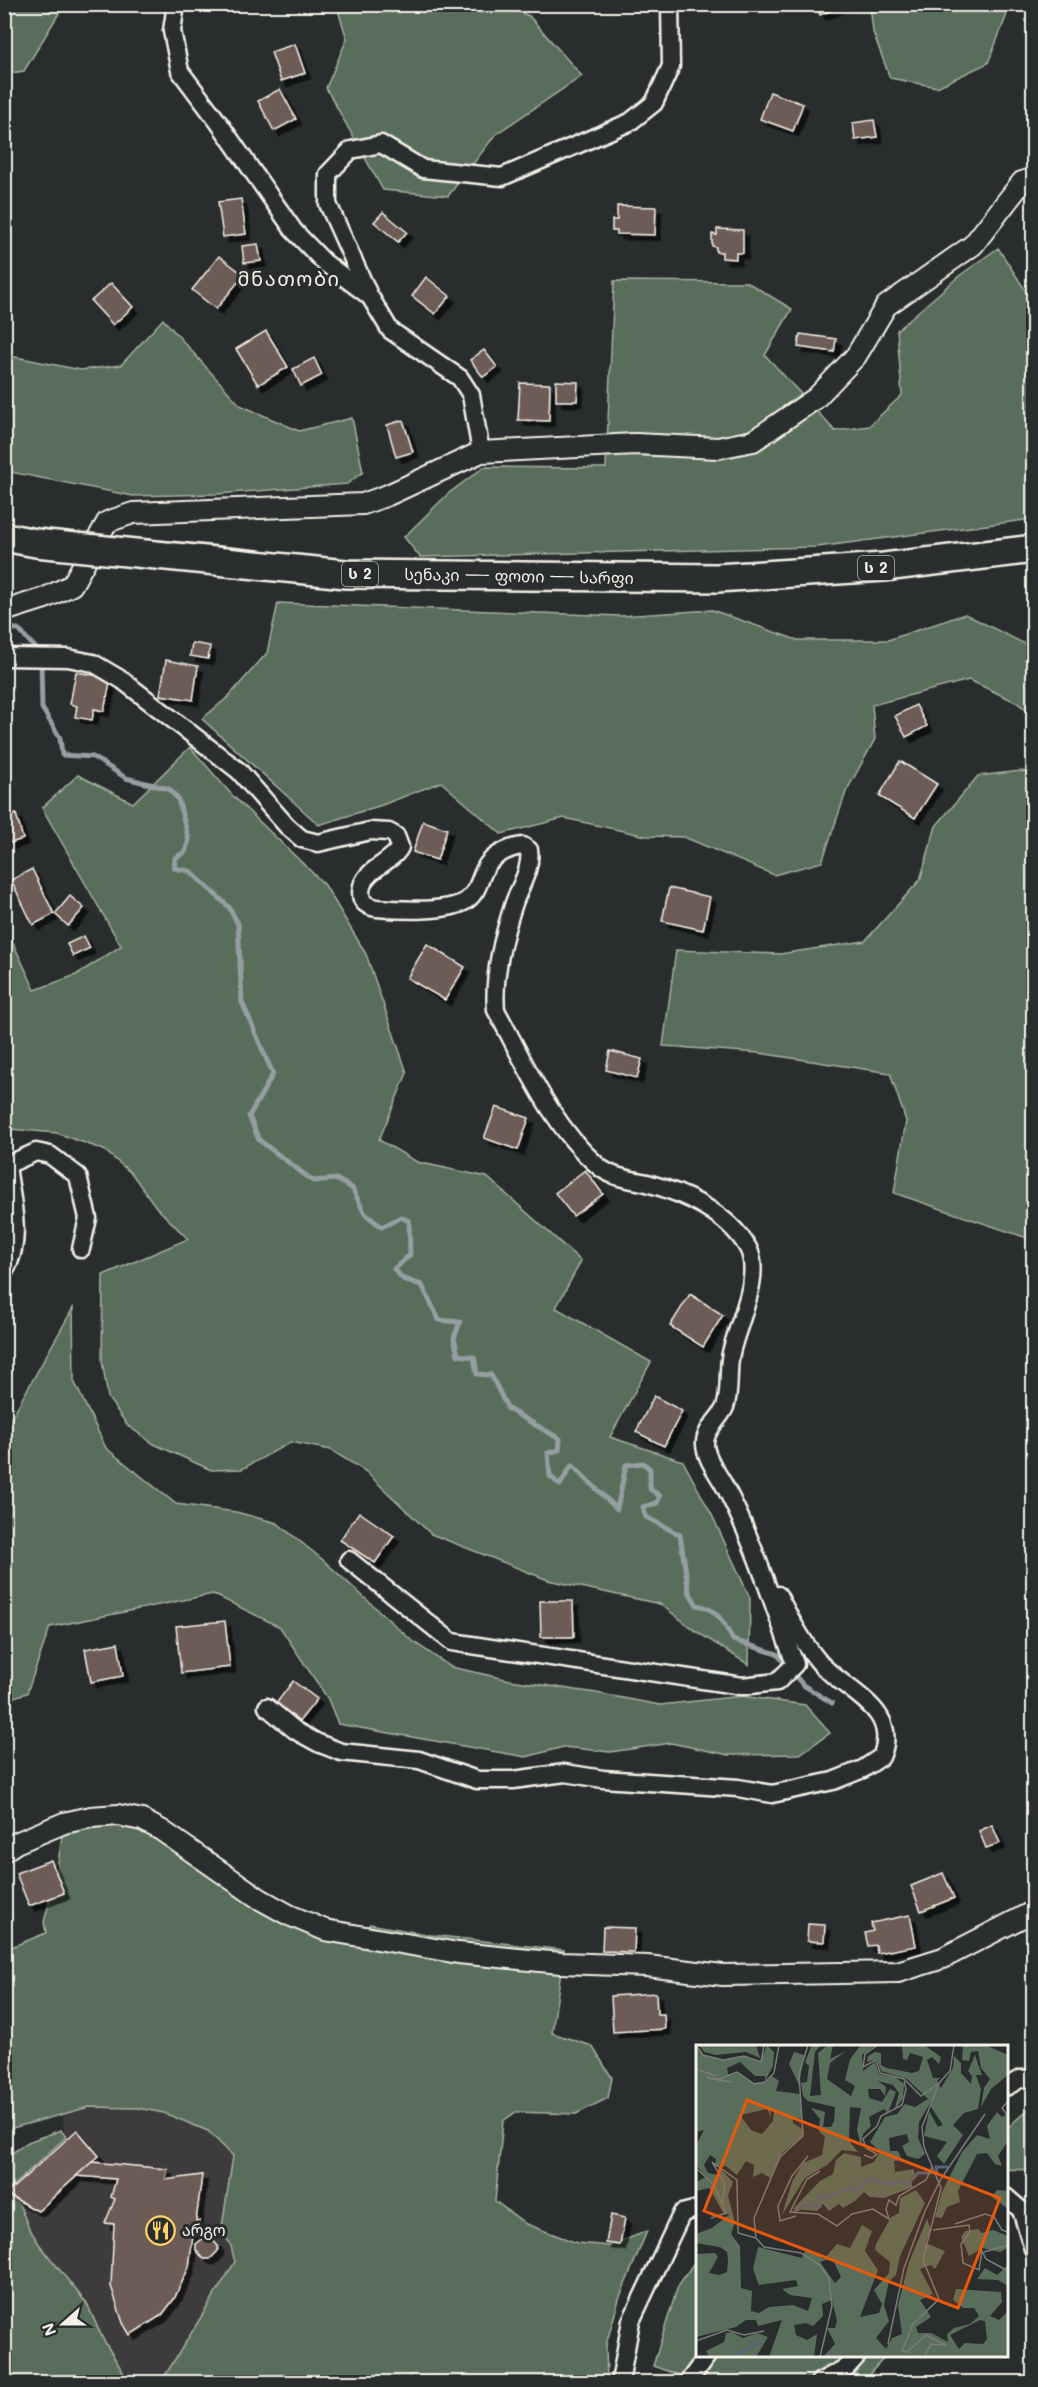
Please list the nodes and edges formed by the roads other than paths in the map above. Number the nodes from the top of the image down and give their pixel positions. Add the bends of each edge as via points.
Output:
1 (176, 4) edge
2 (670, 4) edge
3 (1034, 178) edge
4 (369, 295) junction
5 (481, 452) junction
6 (4, 537) edge
7 (1034, 549) edge
8 (4, 611) edge
9 (4, 657) edge
10 (81, 1249) dead end
11 (4, 1272) edge
12 (747, 1536) junction
13 (349, 1560) dead end
14 (267, 1707) dead end
15 (4, 1851) edge
16 (1034, 1911) edge
17 (1034, 2078) edge
18 (1008, 2086) edge
19 (1008, 2199) edge
20 (696, 2210) edge
21 (1034, 2252) edge
22 (706, 2357) edge
23 (854, 2357) edge
24 (620, 2382) edge
25 (688, 2382) edge
26 (819, 2382) edge

1 - 4 street via 172,31 180,71 294,231 325,263
2 - 4 street via 671,66 654,103 630,122 502,177 423,169 381,144 351,150 328,174 328,204
3 - 5 street via 1022,182 973,245 886,306 856,356 816,398 753,441 718,448 635,444
4 - 5 street via 390,330 460,378 471,395
5 - 8 street via 363,504 133,513 107,522 72,585
6 - 7 highway, სენაკი — ფოთი — სარფი / ს 2, bridge via 346,574 717,578 884,567
9 - 12 street via 93,663 122,680 239,771 302,839 318,843 370,831 396,836 400,847 397,853 363,882 361,895 369,907 456,906 477,891 488,864 497,856 514,847 529,850 531,860 503,946 496,1010 561,1125 597,1166 615,1176 692,1200 735,1230 749,1249 751,1283 730,1354 725,1406 705,1443
10 - 11 street via 88,1218 78,1176 50,1155 36,1152 8,1165 16,1240 13,1259
12 - 13 street via 795,1664 777,1682 742,1686 452,1642
12 - 14 street via 820,1663 883,1720 886,1734 881,1757 863,1769 834,1781 772,1794 565,1773 477,1780 419,1760 341,1752 296,1731
15 - 16 street via 64,1823 118,1815 142,1820 161,1830 260,1899 325,1930 458,1953 723,1975 898,1972 943,1958
17 - 18 street via 1020,2079
19 - 21 street via 1021,2210
20 - 24 street via 682,2213 631,2321
22 - 25 street
23 - 26 street via 847,2367

